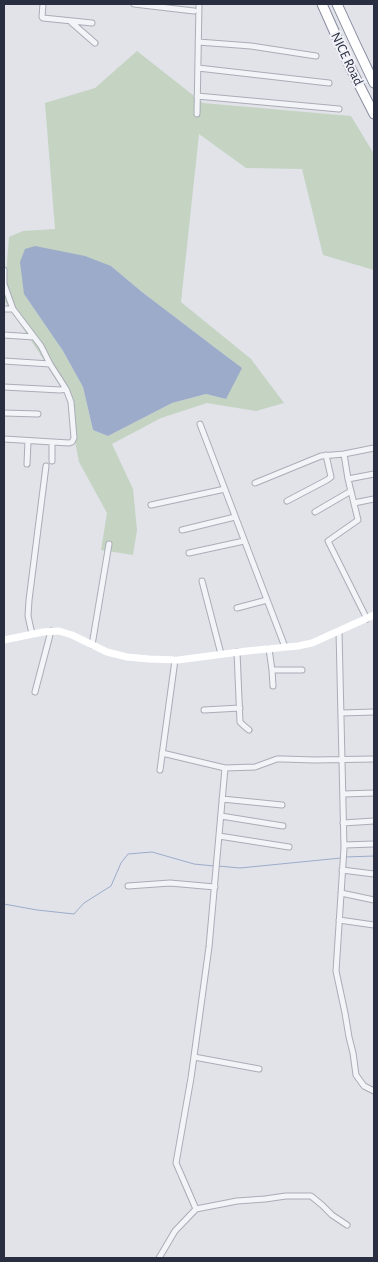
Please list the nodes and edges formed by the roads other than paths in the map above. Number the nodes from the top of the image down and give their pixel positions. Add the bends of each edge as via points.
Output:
1 (43, 4) edge
2 (134, 4) edge
3 (199, 4) edge
4 (322, 4) edge
5 (337, 4) edge
6 (194, 11) dead end
7 (70, 21) junction
8 (92, 24) dead end
9 (198, 42) junction
10 (95, 43) dead end
11 (316, 56) dead end
12 (198, 68) junction
13 (330, 83) dead end
14 (374, 83) edge
15 (198, 96) junction
16 (339, 109) dead end
17 (197, 114) dead end
18 (374, 114) edge
19 (4, 270) edge
20 (4, 284) edge
21 (4, 309) edge
22 (13, 309) junction
23 (4, 336) edge
24 (34, 337) junction
25 (4, 361) edge
26 (50, 364) junction
27 (4, 387) edge
28 (66, 389) junction
29 (4, 413) edge
30 (38, 414) dead end
31 (200, 424) dead end
32 (4, 439) edge
33 (28, 440) junction
34 (52, 442) junction
35 (374, 448) edge
36 (344, 454) junction
37 (326, 455) junction
38 (52, 461) dead end
39 (27, 464) dead end
40 (46, 466) dead end
41 (374, 474) edge
42 (348, 479) junction
43 (255, 483) dead end
44 (225, 489) junction
45 (351, 491) junction
46 (374, 499) edge
47 (287, 501) dead end
48 (354, 503) junction
49 (151, 505) dead end
50 (315, 512) dead end
51 (235, 517) junction
52 (182, 530) dead end
53 (244, 541) junction
54 (109, 544) dead end
55 (189, 553) dead end
56 (202, 581) dead end
57 (267, 600) junction
58 (237, 608) dead end
59 (374, 615) edge
60 (367, 619) junction
61 (51, 631) junction
62 (340, 631) junction
63 (32, 634) junction
64 (4, 640) edge
65 (92, 645) junction
66 (285, 647) junction
67 (269, 649) junction
68 (237, 652) junction
69 (221, 654) junction
70 (175, 660) junction
71 (272, 670) junction
72 (302, 670) dead end
73 (273, 686) dead end
74 (35, 692) dead end
75 (240, 708) junction
76 (204, 710) dead end
77 (374, 712) edge
78 (341, 713) junction
79 (249, 730) dead end
80 (162, 753) junction
81 (374, 759) edge
82 (342, 760) junction
83 (225, 768) junction
84 (160, 770) dead end
85 (374, 793) edge
86 (343, 794) junction
87 (222, 798) junction
88 (282, 805) dead end
89 (221, 816) junction
90 (374, 821) edge
91 (343, 822) junction
92 (283, 826) dead end
93 (219, 836) junction
94 (374, 844) edge
95 (344, 845) junction
96 (289, 847) dead end
97 (342, 870) junction
98 (374, 874) edge
99 (128, 886) dead end
100 (215, 887) junction
101 (341, 893) junction
102 (374, 900) edge
103 (339, 920) junction
104 (374, 925) edge
105 (194, 1056) junction
106 (259, 1069) dead end
107 (374, 1091) edge
108 (196, 1209) junction
109 (347, 1225) dead end
110 (159, 1258) edge

1 - 7 street via 42,18
2 - 6 street
3 - 9 street
4 - 18 highway, NICE Road
5 - 14 highway, NICE Road
7 - 8 street
7 - 10 street
9 - 11 street
9 - 12 street
12 - 13 street
12 - 15 street
15 - 16 street
15 - 17 street
19 - 20 street
20 - 22 street
21 - 22 street
22 - 24 street
23 - 24 street
24 - 26 street
25 - 26 street
26 - 28 street
27 - 28 street
28 - 34 street via 71,402 74,440 69,443
29 - 30 street
31 - 44 street
32 - 33 street
33 - 34 street
33 - 39 street
34 - 38 street
35 - 36 street
36 - 37 street
36 - 42 street
37 - 43 street
37 - 47 street via 331,477
40 - 63 street via 29,600
41 - 42 street
42 - 45 street
44 - 49 street
44 - 51 street
45 - 48 street
45 - 50 street
46 - 48 street
48 - 60 street via 358,520 328,541
51 - 52 street
51 - 53 street
53 - 55 street
53 - 57 street
54 - 65 street
56 - 69 street
57 - 58 street
57 - 66 street
59 - 60 street
60 - 62 street
61 - 63 street
61 - 65 street via 59,631
61 - 74 street
62 - 66 street via 312,643
62 - 78 street
63 - 64 street
65 - 70 street via 127,656
66 - 67 street
67 - 68 street
67 - 71 street
68 - 69 street
68 - 75 street
69 - 70 street
70 - 80 street
71 - 72 street
71 - 73 street
75 - 76 street
75 - 79 street via 240,722
77 - 78 street
78 - 82 street
80 - 83 street
80 - 84 street
81 - 82 street
82 - 83 street via 283,758 255,767
82 - 86 street
83 - 87 street
85 - 86 street
86 - 91 street
87 - 88 street
87 - 89 street
89 - 92 street
89 - 93 street
90 - 91 street
91 - 95 street
93 - 96 street
93 - 100 street
94 - 95 street
95 - 97 street
97 - 98 street
97 - 101 street
99 - 100 street via 170,883
100 - 105 street
101 - 102 street
101 - 103 street
103 - 104 street
103 - 107 street via 336,972 348,1037 356,1075 364,1086
105 - 106 street
105 - 108 street via 176,1163
108 - 109 street via 237,1201 310,1196
108 - 110 street via 175,1231

